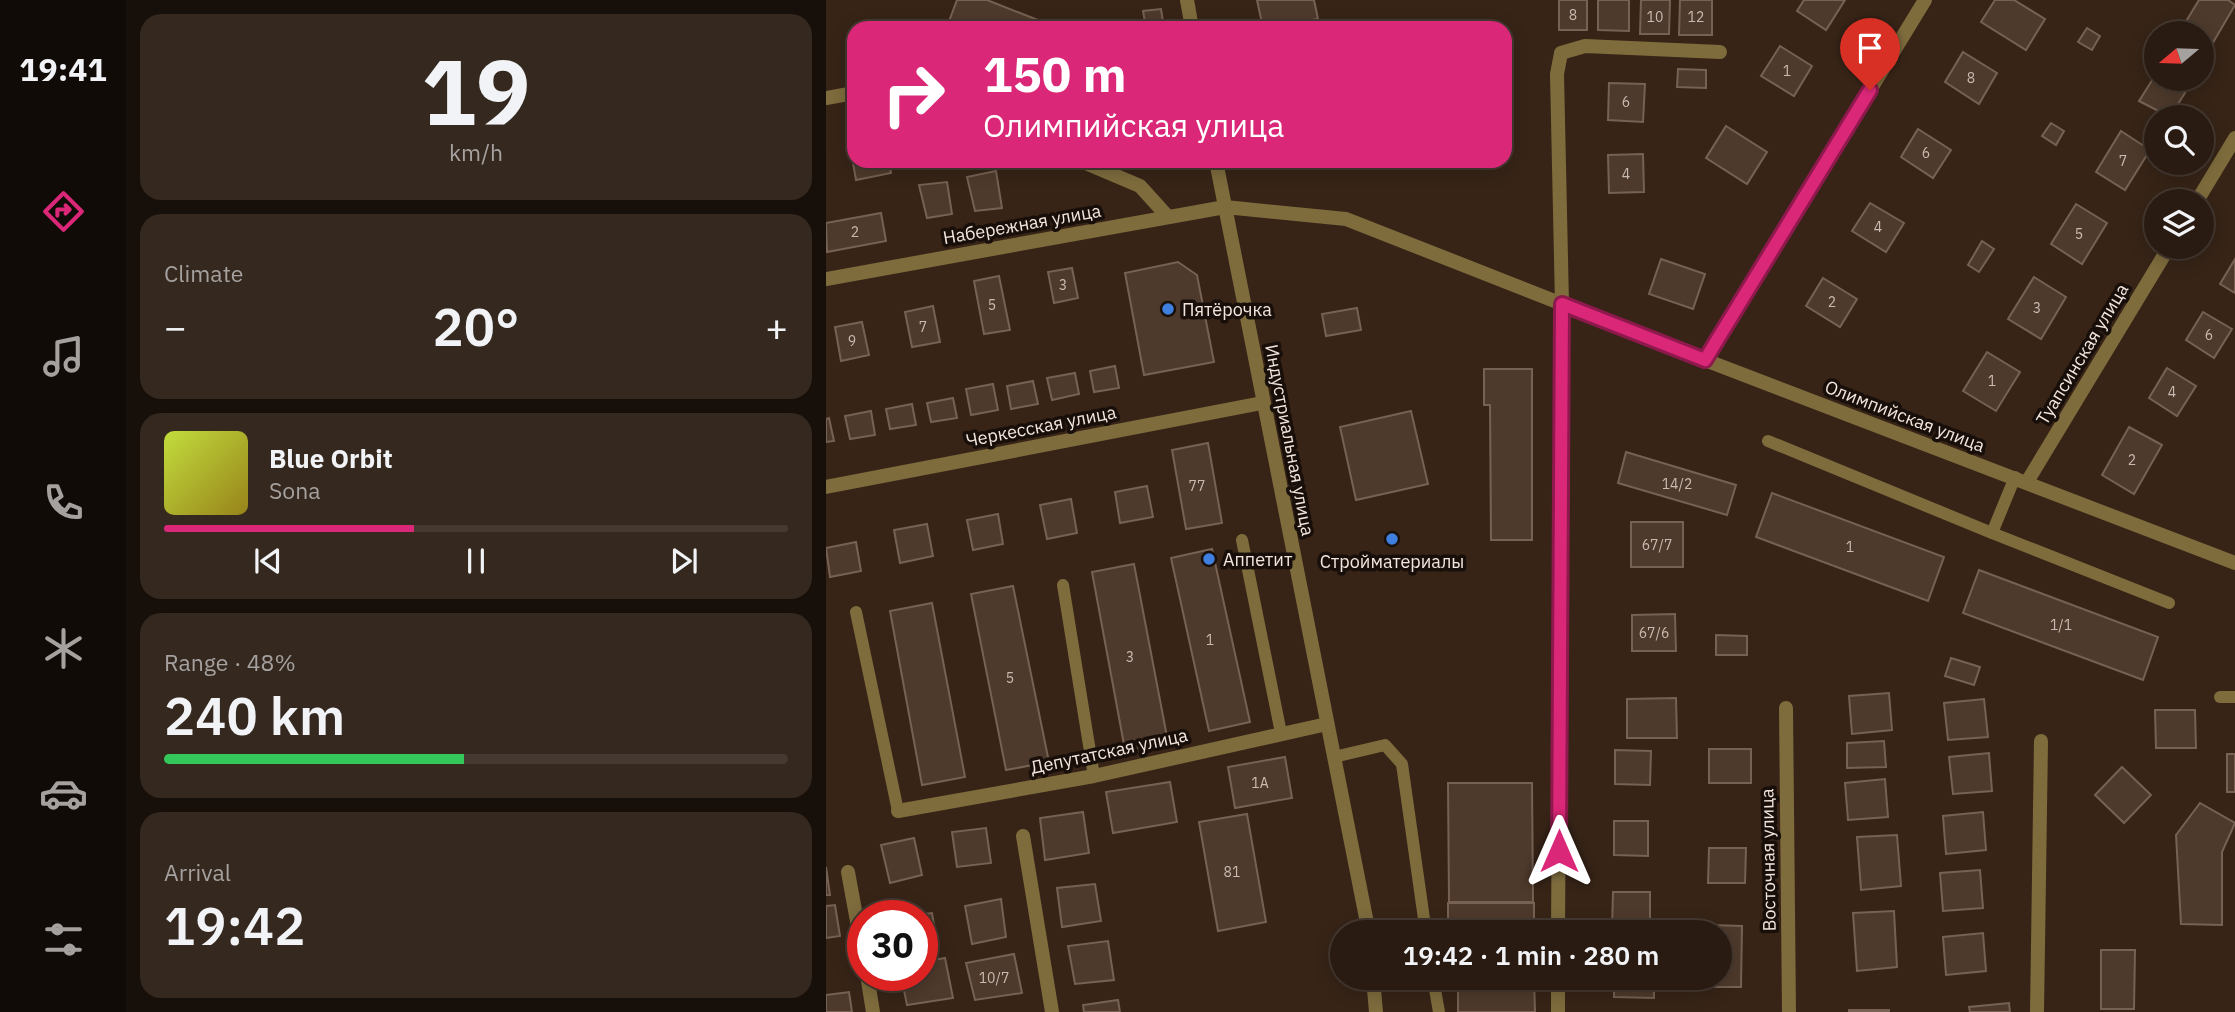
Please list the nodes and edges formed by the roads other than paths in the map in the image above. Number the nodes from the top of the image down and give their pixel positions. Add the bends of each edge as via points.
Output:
1 (1187, 0) edge
2 (1925, 0) edge
3 (1191, 21) edge
4 (1720, 52) dead end
5 (847, 94) edge
6 (826, 98) edge
7 (2235, 138) edge
8 (1097, 168) edge
9 (1217, 168) edge
10 (2204, 189) edge
11 (1224, 207) junction
12 (1168, 217) junction
13 (2161, 259) edge
14 (826, 279) edge
15 (1562, 304) junction
16 (1705, 360) junction
17 (1262, 403) junction
18 (1768, 441) dead end
19 (2021, 480) junction
20 (826, 487) edge
21 (1992, 533) junction
22 (1242, 540) dead end
23 (2235, 564) edge
24 (1063, 586) dead end
25 (2169, 603) dead end
26 (856, 612) dead end
27 (2235, 697) edge
28 (2220, 698) dead end
29 (1786, 708) dead end
30 (1327, 724) junction
31 (1281, 733) junction
32 (2041, 741) dead end
33 (1334, 757) junction
34 (1094, 776) junction
35 (898, 811) joint
36 (1023, 836) dead end
37 (848, 872) dead end
38 (853, 900) edge
39 (1366, 920) edge
40 (1424, 920) edge
41 (1558, 920) edge
42 (1374, 990) edge
43 (1435, 990) edge
44 (1558, 990) edge
45 (869, 991) edge
46 (873, 1012) edge
47 (1052, 1012) edge
48 (1376, 1012) edge
49 (1439, 1012) edge
50 (1558, 1012) edge
51 (1789, 1012) edge
52 (2036, 1012) edge

1 - 3 street
2 - 16 street
4 - 15 street via 1585,46 1561,53 1557,74
5 - 6 street
7 - 10 street
8 - 12 street via 1140,187
9 - 11 street, Индустриальная улица
11 - 12 street, Набережная улица
11 - 15 street, Олимпийская улица via 1346,219
11 - 17 street, Индустриальная улица
12 - 14 street, Набережная улица
13 - 19 street, Туапсинская улица
15 - 16 street, Олимпийская улица
15 - 41 street
16 - 19 street, Олимпийская улица
17 - 20 street, Черкесская улица
17 - 30 street, Индустриальная улица
18 - 21 lane
19 - 21 lane
19 - 23 street, Олимпийская улица
21 - 25 lane
22 - 31 lane
24 - 34 lane
26 - 35 lane
27 - 28 lane
29 - 51 street, Восточная улица
30 - 31 street, Депутатская улица
30 - 33 street, Индустриальная улица
31 - 34 street, Депутатская улица
32 - 52 street
33 - 39 street, Индустриальная улица
33 - 40 lane via 1385,745 1402,764
34 - 35 street, Депутатская улица
36 - 47 street
37 - 38 street
42 - 48 street
43 - 49 lane
44 - 50 street
45 - 46 street

